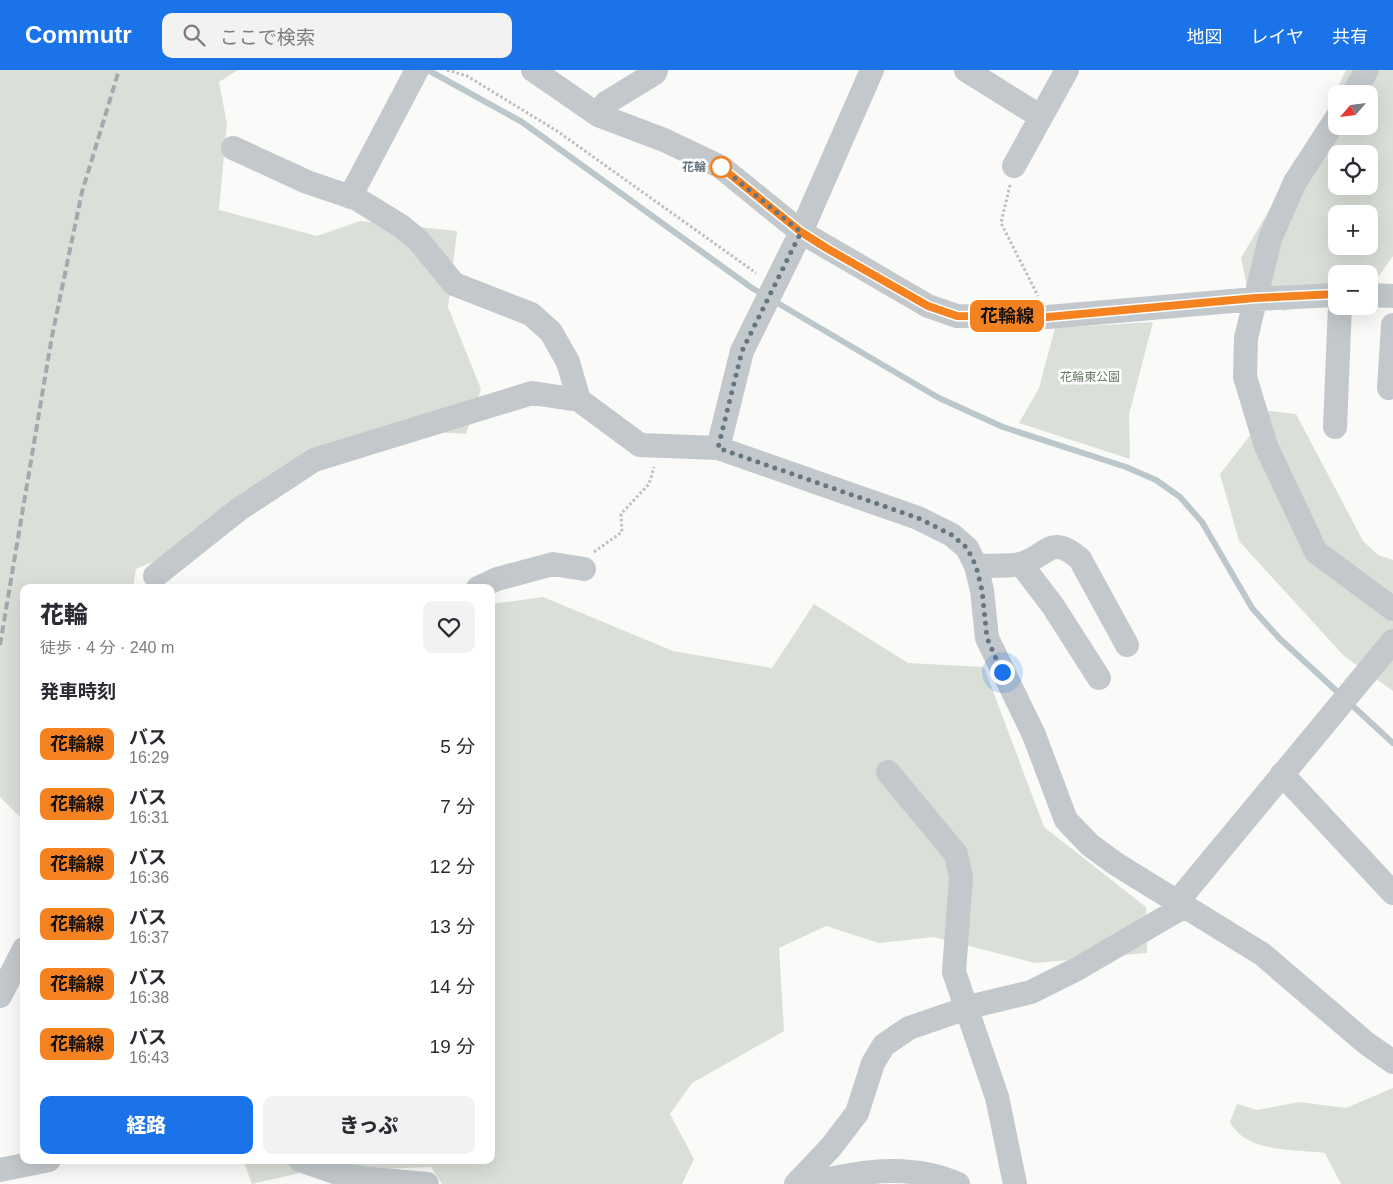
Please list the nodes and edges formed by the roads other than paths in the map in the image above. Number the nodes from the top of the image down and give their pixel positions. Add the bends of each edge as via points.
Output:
1 (417, 70) edge
2 (533, 70) edge
3 (656, 70) edge
4 (872, 70) edge
5 (966, 70) edge
6 (1067, 70) edge
7 (1367, 70) edge
8 (1358, 85) edge
9 (598, 115) junction
10 (1041, 117) junction
11 (1328, 132) edge
12 (233, 148) dead end
13 (1014, 166) road end
14 (350, 197) junction
15 (801, 232) junction
16 (1328, 294) edge
17 (1378, 295) edge
18 (1393, 296) edge
19 (1255, 298) junction
20 (1340, 315) edge
21 (1393, 325) edge
22 (1389, 388) dead end
23 (579, 400) junction
24 (1335, 427) dead end
25 (718, 448) junction
26 (1021, 564) junction
27 (976, 566) junction
28 (584, 569) road end
29 (155, 576) dead end
30 (486, 584) edge
31 (1393, 609) edge
32 (1393, 640) edge
33 (1128, 645) dead end
34 (1099, 678) dead end
35 (888, 772) dead end
36 (1282, 774) junction
37 (1393, 893) edge
38 (1181, 904) junction
39 (20, 957) edge
40 (0, 996) edge
41 (965, 1009) junction
42 (1393, 1062) edge
43 (29, 1164) edge
44 (314, 1164) edge
45 (0, 1170) edge
46 (427, 1184) edge
47 (796, 1184) edge
48 (807, 1184) edge
49 (958, 1184) edge
50 (1015, 1184) edge

1 - 14 street
2 - 9 street
3 - 9 street via 655,74 606,103
4 - 15 street
5 - 10 street
6 - 10 street
7 - 8 street
9 - 15 street via 664,140 721,167
10 - 13 street
11 - 19 street via 1292,189 1270,239
12 - 14 street via 307,182
14 - 23 street via 401,226 419,241 454,284 531,314 551,332 568,362
15 - 19 street via 944,313 975,317 1048,317
15 - 25 street via 742,351
16 - 19 street
17 - 18 street
19 - 31 street via 1246,338 1245,377 1266,446 1316,552
20 - 24 street
21 - 22 street
23 - 25 street via 640,445
23 - 29 street via 532,393 314,460 238,510
25 - 27 street via 918,518 952,535 967,548
26 - 27 street
26 - 33 street via 1046,550 1068,549 1080,559
26 - 34 street via 1053,606
27 - 38 street via 987,638 1034,735 1066,820 1096,850
28 - 30 street via 553,564
32 - 36 street
35 - 41 street via 956,854 960,877 954,972
36 - 37 street
36 - 38 street
38 - 41 street via 1078,969 1031,992
38 - 42 street via 1262,954 1366,1043
39 - 40 street
41 - 47 street via 909,1028 884,1045 873,1063 856,1113 831,1148
41 - 50 street via 997,1097
43 - 45 street
44 - 46 street via 355,1176
48 - 49 street via 866,1173 902,1171 923,1172

